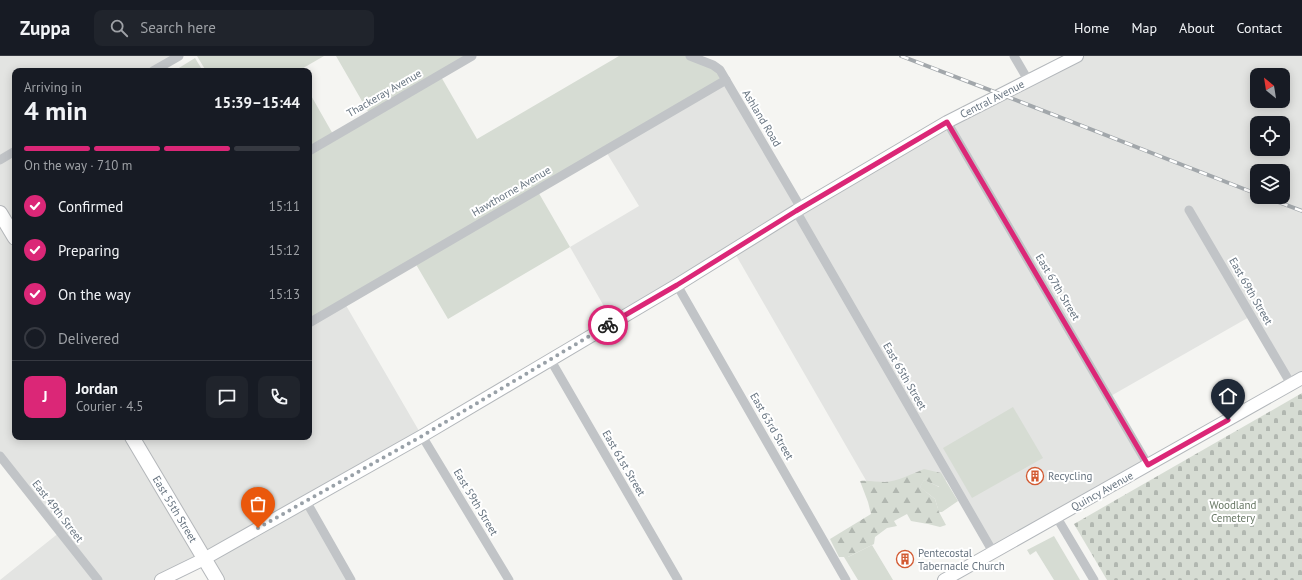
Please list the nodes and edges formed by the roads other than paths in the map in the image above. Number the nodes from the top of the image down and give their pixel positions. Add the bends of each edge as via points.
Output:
1 (178, 56) edge
2 (472, 56) edge
3 (690, 56) edge
4 (1014, 56) edge
5 (1077, 56) edge
6 (158, 68) edge
7 (726, 80) junction
8 (1028, 80) junction
9 (947, 122) junction
10 (312, 149) edge
11 (12, 153) edge
12 (0, 160) edge
13 (798, 209) junction
14 (1189, 210) dead end
15 (0, 213) edge
16 (12, 233) edge
17 (677, 285) junction
18 (312, 321) edge
19 (550, 359) junction
20 (1302, 378) edge
21 (1291, 384) junction
22 (422, 436) junction
23 (134, 440) edge
24 (0, 456) edge
25 (1148, 465) junction
26 (306, 501) junction
27 (1056, 516) junction
28 (993, 552) junction
29 (204, 559) junction
30 (946, 579) edge
31 (98, 580) edge
32 (161, 580) edge
33 (217, 580) edge
34 (351, 580) edge
35 (509, 580) edge
36 (678, 580) edge
37 (846, 580) edge
38 (1094, 580) edge

1 - 6 street
2 - 10 street, Thackeray Avenue
3 - 7 street, Ashland Road via 713,65 720,70
4 - 8 street
5 - 8 street, Central Avenue
7 - 13 street, Ashland Road
7 - 18 street, Hawthorne Avenue
8 - 9 street, Central Avenue
9 - 13 street, Central Avenue
9 - 25 street, East 67th Street
11 - 12 street
13 - 17 street, Central Avenue
13 - 28 street, East 65th Street
14 - 21 street, East 69th Street
15 - 16 main road
17 - 19 street, Central Avenue
17 - 37 street, East 63rd Street
19 - 22 street, Central Avenue
19 - 36 street, East 61st Street
20 - 21 street, Quincy Avenue
21 - 25 street, Quincy Avenue
22 - 26 street, Central Avenue
22 - 35 street, East 59th Street
23 - 29 main road, East 55th Street
24 - 31 street, East 49th Street
25 - 27 street, Quincy Avenue
26 - 29 street, Central Avenue
26 - 34 street
27 - 28 street, Quincy Avenue
27 - 38 street
28 - 30 street, Quincy Avenue
29 - 32 street, Central Avenue
29 - 33 main road, East 55th Street

